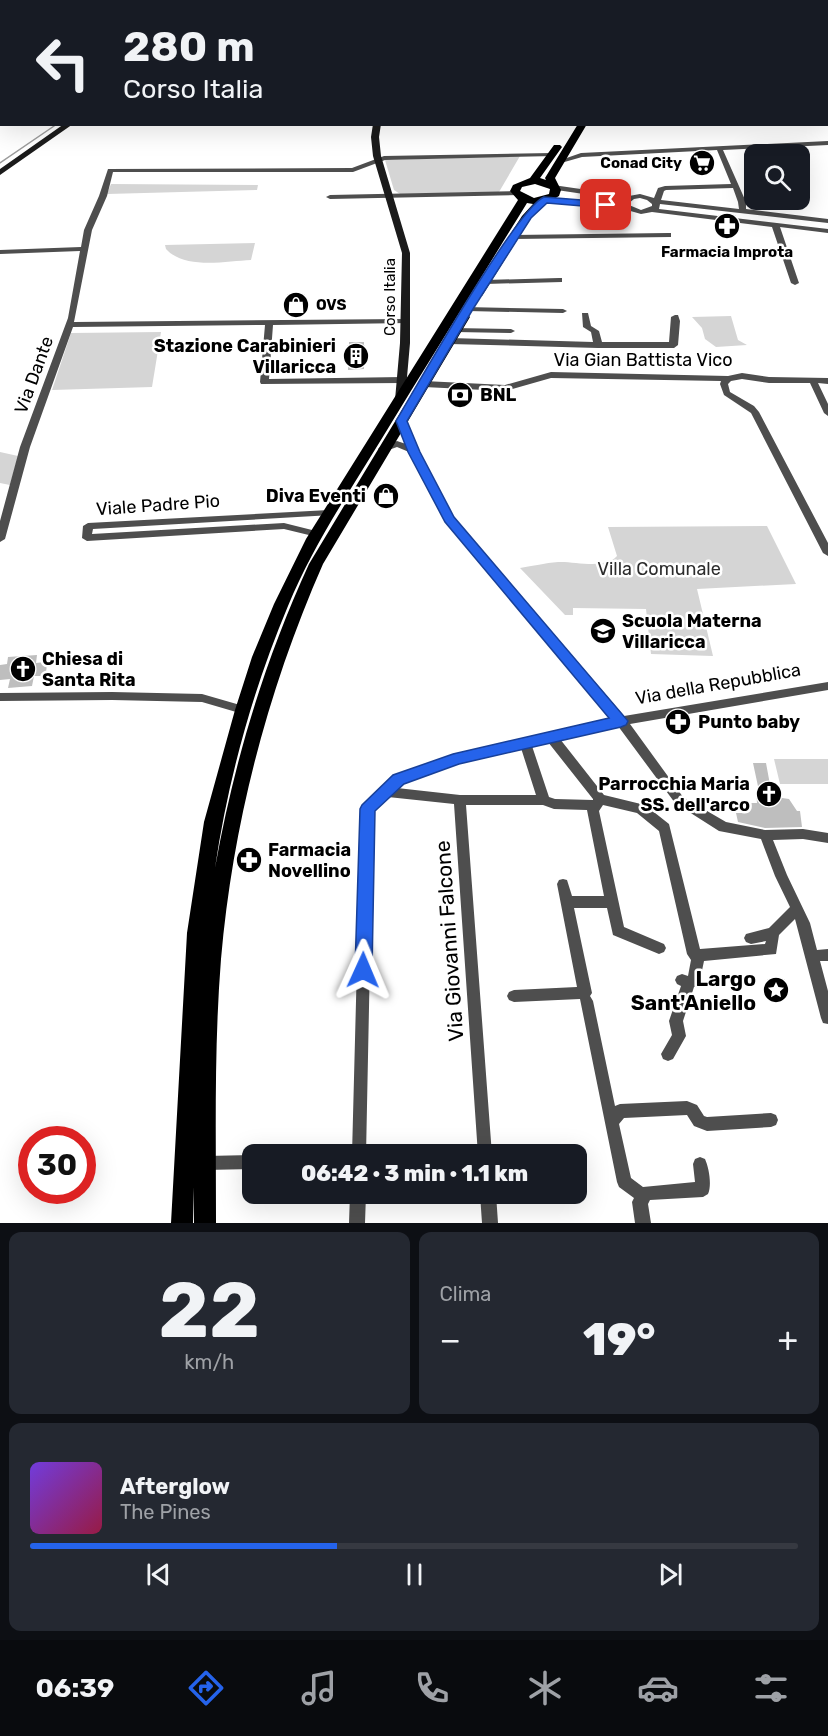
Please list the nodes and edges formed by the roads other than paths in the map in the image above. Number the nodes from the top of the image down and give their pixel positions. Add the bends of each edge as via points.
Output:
1 (67, 126) edge
2 (377, 126) edge
3 (571, 126) edge
4 (582, 126) edge
5 (828, 143) edge
6 (567, 150) junction
7 (720, 150) junction
8 (581, 155) junction
9 (556, 158) junction
10 (378, 160) junction
11 (0, 173) edge
12 (533, 181) junction
13 (553, 186) junction
14 (735, 186) junction
15 (576, 191) junction
16 (520, 196) junction
17 (330, 197) dead end
18 (390, 198) junction
19 (628, 198) junction
20 (544, 200) junction
21 (656, 201) junction
22 (571, 202) junction
23 (628, 208) junction
24 (652, 210) junction
25 (743, 211) junction
26 (828, 221) edge
27 (775, 225) junction
28 (828, 231) edge
29 (668, 235) dead end
30 (514, 237) junction
31 (85, 249) junction
32 (0, 252) edge
33 (559, 280) dead end
34 (485, 282) junction
35 (795, 283) dead end
36 (468, 309) junction
37 (563, 311) dead end
38 (585, 315) dead end
39 (675, 317) dead end
40 (405, 321) junction
41 (269, 322) junction
42 (70, 325) junction
43 (456, 330) junction
44 (511, 331) dead end
45 (450, 341) junction
46 (597, 345) junction
47 (404, 366) junction
48 (420, 368) junction
49 (728, 379) junction
50 (404, 380) junction
51 (813, 381) junction
52 (828, 381) edge
53 (424, 384) junction
54 (403, 409) junction
55 (827, 411) edge
56 (384, 449) junction
57 (413, 450) junction
58 (329, 513) junction
59 (317, 534) junction
60 (0, 539) edge
61 (828, 553) edge
62 (828, 686) edge
63 (0, 697) edge
64 (243, 710) junction
65 (621, 721) junction
66 (551, 737) junction
67 (525, 743) junction
68 (385, 792) junction
69 (460, 800) junction
70 (544, 800) junction
71 (598, 802) junction
72 (765, 835) junction
73 (828, 838) edge
74 (563, 884) dead end
75 (567, 902) junction
76 (612, 902) junction
77 (797, 908) junction
78 (773, 933) junction
79 (751, 938) dead end
80 (659, 948) dead end
81 (828, 955) edge
82 (813, 956) junction
83 (698, 958) junction
84 (514, 996) dead end
85 (586, 1001) dead end
86 (828, 1018) edge
87 (668, 1054) dead end
88 (771, 1120) dead end
89 (611, 1122) junction
90 (359, 1144) edge
91 (484, 1144) edge
92 (242, 1162) edge
93 (206, 1163) junction
94 (699, 1164) dead end
95 (644, 1196) junction
96 (358, 1204) edge
97 (489, 1204) edge
98 (182, 1223) edge
99 (205, 1223) edge
100 (357, 1223) edge
101 (490, 1223) edge
102 (643, 1223) edge

1 - 11 street
2 - 10 street, Corso Italia
3 - 9 main road
4 - 6 main road
5 - 7 street
6 - 8 street
6 - 9 main road
7 - 8 street
7 - 14 street
8 - 9 street
9 - 10 street
9 - 12 main road
9 - 13 main road via 550,178
10 - 18 street, Corso Italia
10 - 31 street, Via Dante via 353,170 110,170
12 - 13 main road
12 - 16 main road via 518,185
13 - 15 street
13 - 20 main road via 554,196
14 - 21 street via 665,188
14 - 25 street
15 - 19 street
15 - 22 street via 565,194
16 - 18 street
16 - 20 main road
16 - 48 main road
17 - 18 street
18 - 40 street, Corso Italia via 406,253
19 - 21 street via 645,196
19 - 23 street
20 - 22 street
20 - 30 main road
21 - 24 street
21 - 25 street
22 - 23 street
23 - 24 street via 639,212
24 - 27 street
25 - 26 street
27 - 28 street
27 - 35 street
29 - 30 street
30 - 34 main road
31 - 32 street
31 - 42 street, Via Dante
33 - 34 street
34 - 36 main road
36 - 37 street
36 - 43 main road
38 - 46 street via 587,327 595,331
39 - 46 street via 674,345
40 - 41 street
40 - 47 street, Corso Italia
41 - 42 street
41 - 50 street via 264,382
42 - 60 street, Via Dante via 25,447
43 - 44 street
43 - 45 main road
45 - 46 street
45 - 53 main road
47 - 48 street
47 - 50 street, Corso Italia
48 - 54 main road
49 - 51 street, Via Gian Battista Vico via 742,376
49 - 53 street, Via Gian Battista Vico via 551,375 504,387
49 - 61 street via 725,392 755,412
50 - 54 street, Corso Italia
51 - 52 street, Via Gian Battista Vico
51 - 55 street
53 - 54 main road
54 - 56 main road
54 - 57 street
54 - 58 main road
56 - 57 street via 397,444
56 - 93 main road via 327,543 296,605 258,717 236,806 214,942 208,1018
57 - 65 street via 449,519
58 - 59 main road
58 - 59 street, Viale Padre Pio via 88,526 87,538 284,526
59 - 64 main road via 281,604
62 - 65 street, Via della Repubblica
63 - 64 street via 202,698
64 - 98 main road via 213,822 196,933
65 - 66 street, Via della Repubblica
65 - 72 street via 679,800 723,827
66 - 67 street, Via della Repubblica
66 - 71 street
67 - 68 street, Via della Repubblica via 458,758 398,780
67 - 70 street
68 - 69 street
68 - 90 street, Via della Repubblica via 367,809
69 - 70 street
69 - 91 street, Via Giovanni Falcone
70 - 71 street via 554,804
71 - 76 street via 593,810
71 - 83 street via 641,809 665,828
72 - 73 street
72 - 77 street
74 - 75 street
75 - 76 street
75 - 84 street via 585,993
76 - 80 street via 618,931
77 - 78 street
77 - 82 street
78 - 79 street
78 - 83 street via 771,950 703,954
81 - 82 street
82 - 86 street
83 - 87 street via 694,981 686,981 676,1021 678,1036
85 - 89 street
88 - 89 street via 707,1124 687,1108 620,1111
89 - 95 street via 624,1182
92 - 93 street
93 - 99 main road
94 - 95 street via 703,1189 652,1191
95 - 102 street via 640,1202
96 - 100 street
97 - 101 street

